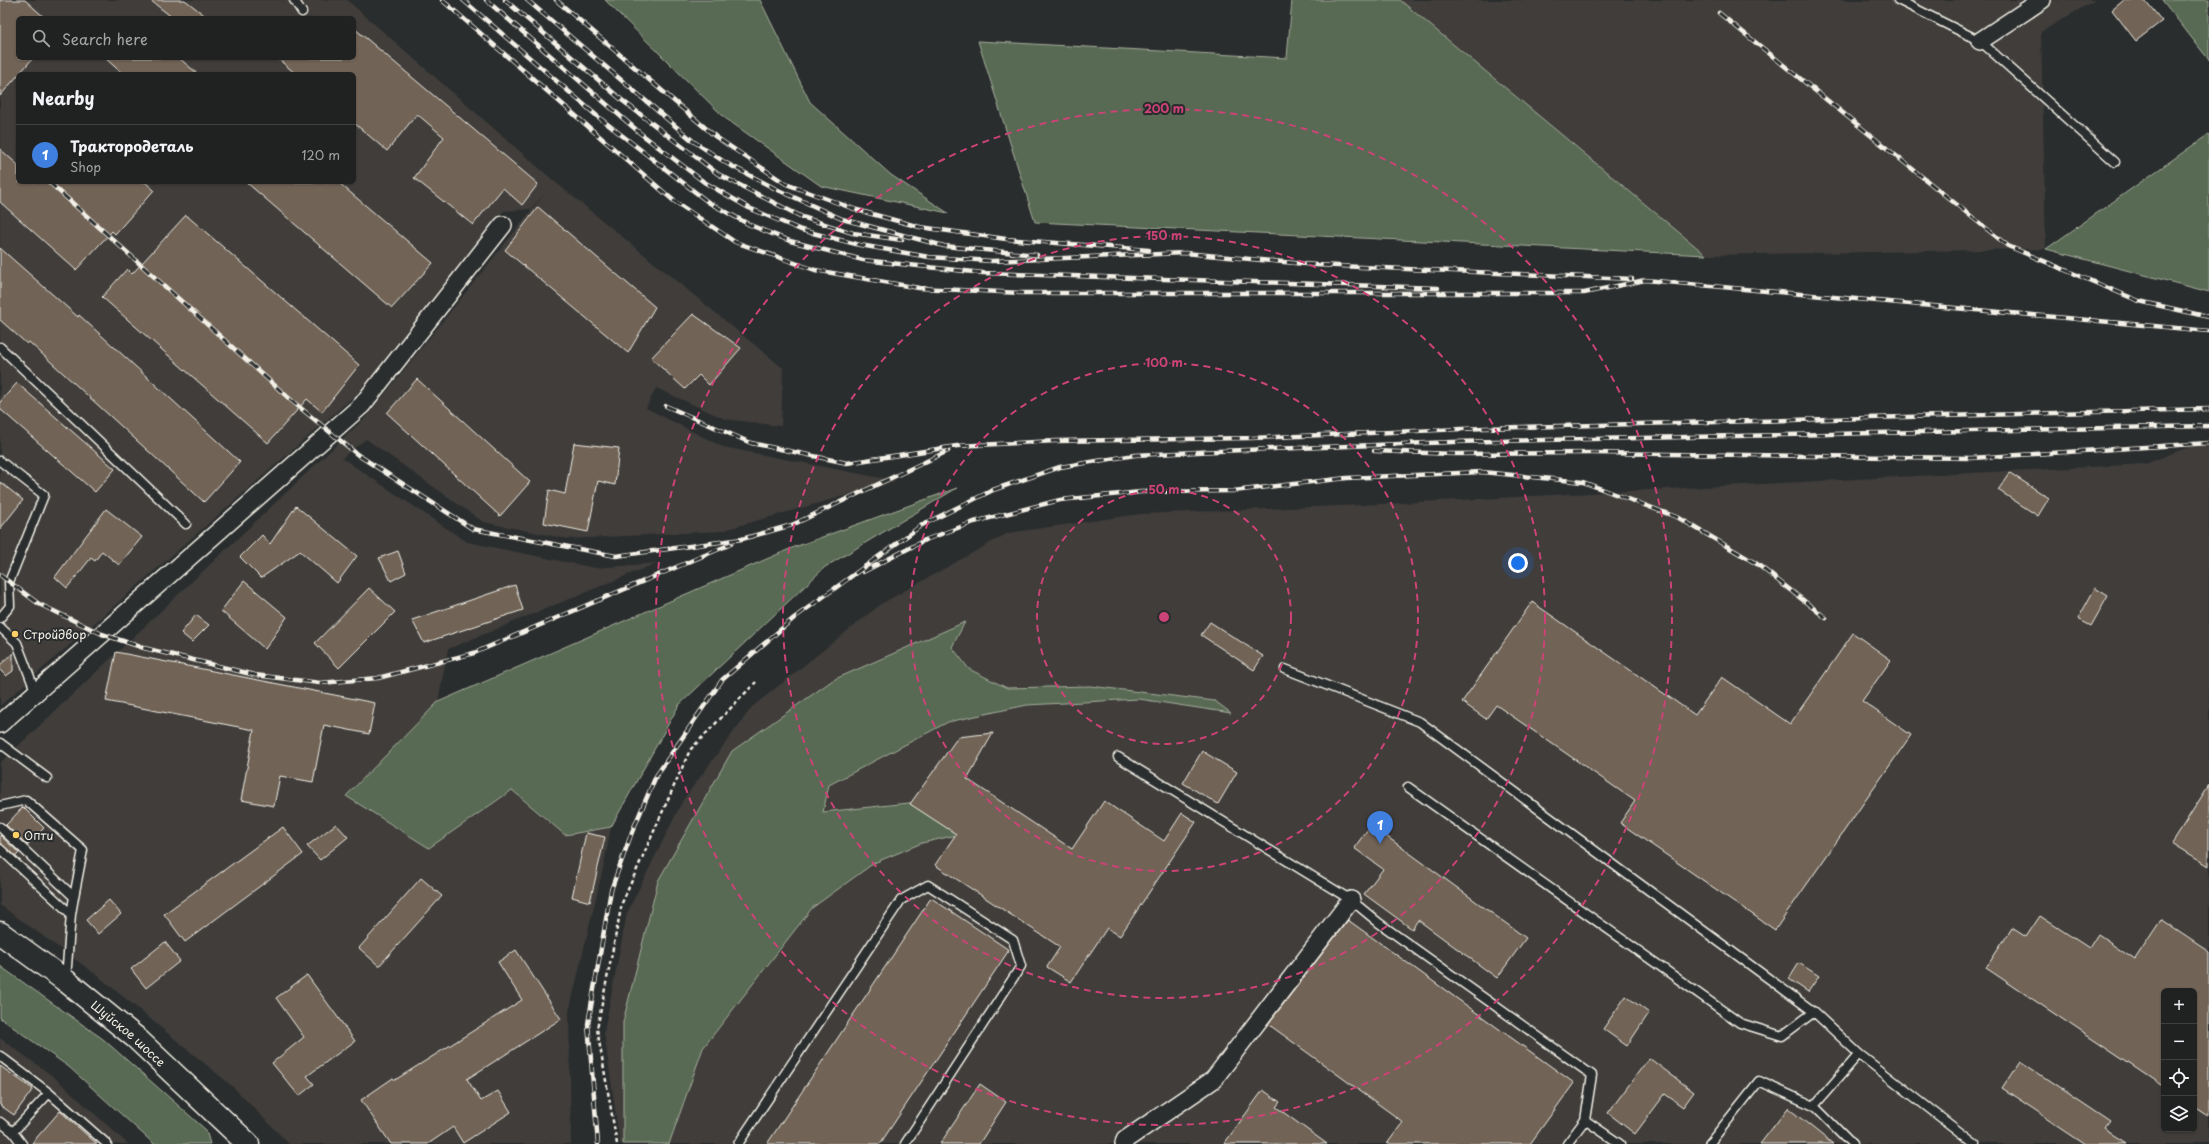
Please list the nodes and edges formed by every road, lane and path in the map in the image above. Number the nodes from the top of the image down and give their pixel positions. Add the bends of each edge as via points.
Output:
1 (294, 0) edge
2 (1898, 0) edge
3 (2042, 0) edge
4 (302, 12) dead end
5 (1980, 42) junction
6 (2115, 162) dead end
7 (504, 225) dead end
8 (0, 347) edge
9 (0, 461) edge
10 (186, 524) dead end
11 (0, 618) edge
12 (0, 627) edge
13 (1285, 669) dead end
14 (756, 682) dead end
15 (36, 693) junction
16 (0, 724) edge
17 (0, 743) edge
18 (1118, 757) dead end
19 (47, 778) dead end
20 (1408, 787) dead end
21 (0, 806) edge
22 (0, 827) edge
23 (0, 849) edge
24 (74, 897) junction
25 (1351, 900) junction
26 (71, 914) junction
27 (0, 933) edge
28 (66, 981) junction
29 (1814, 1012) junction
30 (1859, 1054) junction
31 (0, 1056) edge
32 (49, 1093) junction
33 (1814, 1106) junction
34 (1586, 1120) junction
35 (0, 1122) edge
36 (13, 1132) junction
37 (22, 1144) edge
38 (107, 1144) edge
39 (248, 1144) edge
40 (617, 1144) edge
41 (738, 1144) edge
42 (905, 1144) edge
43 (1124, 1144) edge
44 (1567, 1144) edge
45 (1620, 1144) edge
46 (1709, 1144) edge
47 (1852, 1144) edge
48 (1975, 1144) edge

1 - 4 lane
2 - 5 lane
3 - 5 street
5 - 6 lane
7 - 15 street via 362,405
8 - 10 lane
9 - 11 lane via 44,495 9,582 10,606
12 - 15 lane via 18,643
13 - 29 lane via 1420,722
14 - 40 path via 690,750 622,903 597,1029
15 - 16 street
17 - 19 lane
18 - 25 lane
20 - 29 lane via 1740,1023 1782,1036
21 - 24 lane via 26,800 83,850
22 - 24 lane
23 - 26 lane
24 - 26 lane
25 - 34 lane via 1379,923 1592,1075
25 - 43 street via 1213,1080 1125,1140
26 - 28 lane
27 - 28 main road, Шуйское шоссе
28 - 39 main road, Шуйское шоссе via 135,1037
29 - 30 lane
30 - 33 lane
30 - 48 lane
31 - 32 lane
32 - 36 lane
32 - 38 lane
33 - 46 lane via 1759,1081
33 - 47 lane
34 - 44 lane
34 - 45 lane
35 - 36 lane
36 - 37 lane
41 - 42 lane via 901,900 928,885 1013,940 1021,966

